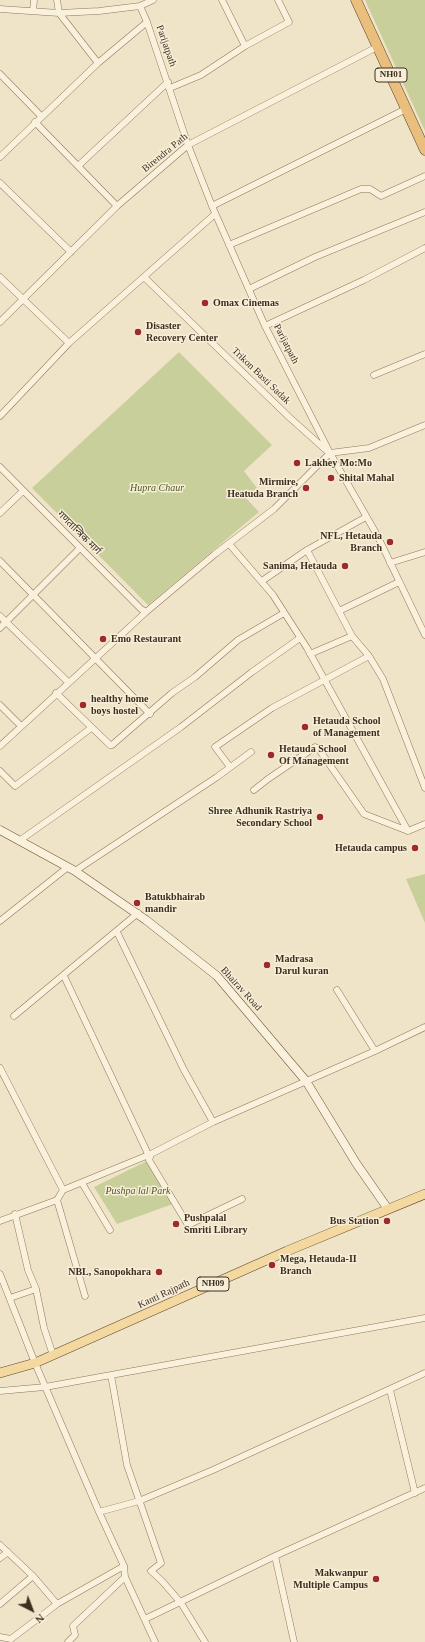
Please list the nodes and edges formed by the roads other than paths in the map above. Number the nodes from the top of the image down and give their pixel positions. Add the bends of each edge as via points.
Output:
1 (34, 0) edge
2 (57, 0) edge
3 (153, 0) edge
4 (222, 0) edge
5 (278, 0) edge
6 (356, 0) edge
7 (140, 6) junction
8 (0, 9) edge
9 (33, 11) junction
10 (58, 13) junction
11 (148, 22) junction
12 (245, 46) junction
13 (377, 47) junction
14 (98, 63) junction
15 (0, 74) edge
16 (169, 85) junction
17 (406, 109) junction
18 (42, 116) junction
19 (35, 122) junction
20 (188, 145) junction
21 (425, 150) edge
22 (0, 157) edge
23 (78, 165) junction
24 (425, 176) edge
25 (0, 183) edge
26 (117, 206) junction
27 (212, 206) junction
28 (425, 212) edge
29 (215, 214) junction
30 (229, 245) junction
31 (425, 248) edge
32 (71, 252) junction
33 (0, 277) edge
34 (145, 278) junction
35 (249, 289) junction
36 (23, 300) junction
37 (0, 322) edge
38 (265, 326) junction
39 (70, 343) junction
40 (425, 354) edge
41 (374, 375) dead end
42 (0, 416) edge
43 (425, 425) edge
44 (330, 453) junction
45 (0, 467) edge
46 (24, 491) junction
47 (0, 513) edge
48 (366, 517) junction
49 (230, 545) junction
50 (80, 548) junction
51 (307, 550) junction
52 (425, 552) edge
53 (0, 561) edge
54 (390, 562) junction
55 (262, 581) junction
56 (399, 582) junction
57 (34, 594) junction
58 (339, 611) junction
59 (146, 612) junction
60 (284, 613) junction
61 (0, 616) edge
62 (6, 622) junction
63 (0, 628) edge
64 (425, 635) edge
65 (352, 636) junction
66 (300, 638) junction
67 (310, 654) junction
68 (369, 656) junction
69 (95, 658) junction
70 (324, 679) junction
71 (68, 682) junction
72 (56, 693) junction
73 (0, 705) edge
74 (150, 714) junction
75 (21, 726) junction
76 (91, 728) junction
77 (0, 746) edge
78 (251, 752) dead end
79 (230, 767) junction
80 (0, 771) edge
81 (425, 788) edge
82 (254, 790) dead end
83 (425, 824) edge
84 (0, 830) edge
85 (408, 831) junction
86 (19, 841) junction
87 (71, 869) junction
88 (138, 913) junction
89 (0, 921) edge
90 (117, 932) junction
91 (64, 976) junction
92 (337, 990) dead end
93 (14, 1016) dead end
94 (425, 1027) edge
95 (375, 1051) junction
96 (0, 1068) edge
97 (306, 1081) junction
98 (213, 1122) junction
99 (150, 1154) junction
100 (82, 1183) junction
101 (63, 1190) junction
102 (425, 1194) edge
103 (242, 1199) dead end
104 (56, 1200) junction
105 (388, 1209) junction
106 (16, 1214) junction
107 (0, 1221) edge
108 (110, 1230) dead end
109 (0, 1274) edge
110 (36, 1289) junction
111 (85, 1296) dead end
112 (10, 1298) junction
113 (425, 1318) edge
114 (54, 1355) junction
115 (34, 1363) junction
116 (0, 1373) edge
117 (425, 1373) edge
118 (111, 1374) junction
119 (45, 1387) junction
120 (390, 1390) junction
121 (0, 1391) edge
122 (425, 1488) edge
123 (415, 1493) junction
124 (139, 1501) junction
125 (99, 1512) junction
126 (0, 1545) edge
127 (8, 1552) junction
128 (275, 1556) junction
129 (0, 1558) edge
130 (124, 1566) junction
131 (33, 1576) junction
132 (125, 1577) junction
133 (180, 1603) junction
134 (0, 1604) edge
135 (57, 1604) junction
136 (145, 1619) junction
137 (0, 1637) edge
138 (68, 1642) edge
139 (156, 1642) edge
140 (205, 1642) edge
141 (294, 1642) edge

1 - 9 street
2 - 10 street
3 - 7 street
4 - 12 street
5 - 12 street via 289,22
6 - 13 highway, NH01
7 - 10 street
7 - 11 street, Parijatpath
8 - 9 street
9 - 10 street
10 - 14 street
11 - 14 street
11 - 16 street, Parijatpath
12 - 16 street via 201,75
13 - 17 highway, NH01
13 - 20 street, Birendra Path
14 - 18 street
15 - 18 street
16 - 20 street, Parijatpath
16 - 23 street
17 - 21 highway, NH01
17 - 27 street
18 - 19 street
19 - 22 street
19 - 23 street
20 - 26 street, Birendra Path
20 - 27 street, Parijatpath
23 - 26 street
24 - 30 street via 380,196 370,189 361,189
25 - 32 street
26 - 32 street, Birendra Path
27 - 29 street, Parijatpath
28 - 35 street via 315,257
29 - 30 street, Parijatpath
29 - 34 street
30 - 35 street, Parijatpath
31 - 38 street via 364,280
32 - 36 street, Birendra Path
33 - 36 street
34 - 39 street
34 - 44 street, Trikon Basti Sadak via 289,417
35 - 38 street, Parijatpath
36 - 37 street, Birendra Path
36 - 39 street
38 - 44 street, Parijatpath
39 - 42 street
40 - 41 street
43 - 44 street via 369,448
44 - 48 street, Parijatpath
44 - 49 street via 274,509
45 - 46 street, गणतान्त्रिक मार्ग
46 - 47 street
46 - 50 street, गणतान्त्रिक मार्ग
48 - 51 street
48 - 54 street, Parijatpath
49 - 55 street
49 - 59 street via 215,554
50 - 57 street
50 - 59 street, गणतान्त्रिक मार्ग
51 - 55 street
51 - 58 street
52 - 54 street
53 - 57 street
54 - 56 street, Parijatpath
55 - 60 street
56 - 58 street
56 - 64 street, Parijatpath
57 - 62 street
57 - 69 street
58 - 65 street
59 - 69 street
60 - 66 street
60 - 74 street via 238,640
61 - 62 street
62 - 63 street
62 - 71 street
65 - 67 street
65 - 68 street
66 - 67 street
66 - 86 street via 182,727
67 - 70 street
68 - 70 street
68 - 81 street via 382,680
69 - 71 street
69 - 74 street
70 - 79 street via 272,708 215,747
70 - 85 street
71 - 72 street
72 - 75 street
72 - 76 street
73 - 75 street
74 - 76 street via 112,745
75 - 77 street
76 - 80 street via 15,786
78 - 79 street
79 - 87 street
82 - 85 street via 315,747 364,814
83 - 85 street
84 - 86 main road, Bhairav Road
86 - 87 main road, Bhairav Road
87 - 88 main road, Bhairav Road
87 - 89 street
88 - 90 street
88 - 97 main road, Bhairav Road via 217,976
90 - 91 street
90 - 98 street via 184,1070
91 - 93 street
91 - 99 street
92 - 95 street
94 - 95 street
95 - 97 street
96 - 101 street
97 - 98 street
97 - 105 main road, Bhairav Road via 356,1163
98 - 99 street
99 - 100 street
99 - 103 street via 149,1160 188,1225
100 - 101 street
100 - 108 street
101 - 104 street
102 - 105 main road, Kanti Rajpath / NH09
104 - 106 street
104 - 111 street
105 - 114 main road, Kanti Rajpath / NH09
106 - 107 street
106 - 110 street via 28,1270
109 - 112 street
110 - 112 street
110 - 114 street via 44,1328
112 - 115 street
113 - 118 street
114 - 115 main road, Kanti Rajpath / NH09
115 - 116 main road, Kanti Rajpath / NH09
115 - 119 street
117 - 120 street
118 - 119 street
118 - 124 street via 127,1465
119 - 121 street
119 - 125 street
120 - 123 street
120 - 124 street
122 - 123 street
123 - 128 street
124 - 125 street
124 - 133 street via 161,1563 151,1571
125 - 130 street
126 - 127 street
127 - 129 street
127 - 131 street
128 - 133 street
128 - 141 street
130 - 132 street
130 - 135 street
131 - 134 street
131 - 135 street
132 - 136 street
132 - 138 street via 73,1626 75,1635
133 - 136 street
133 - 140 street
135 - 137 street via 12,1638
136 - 139 street

